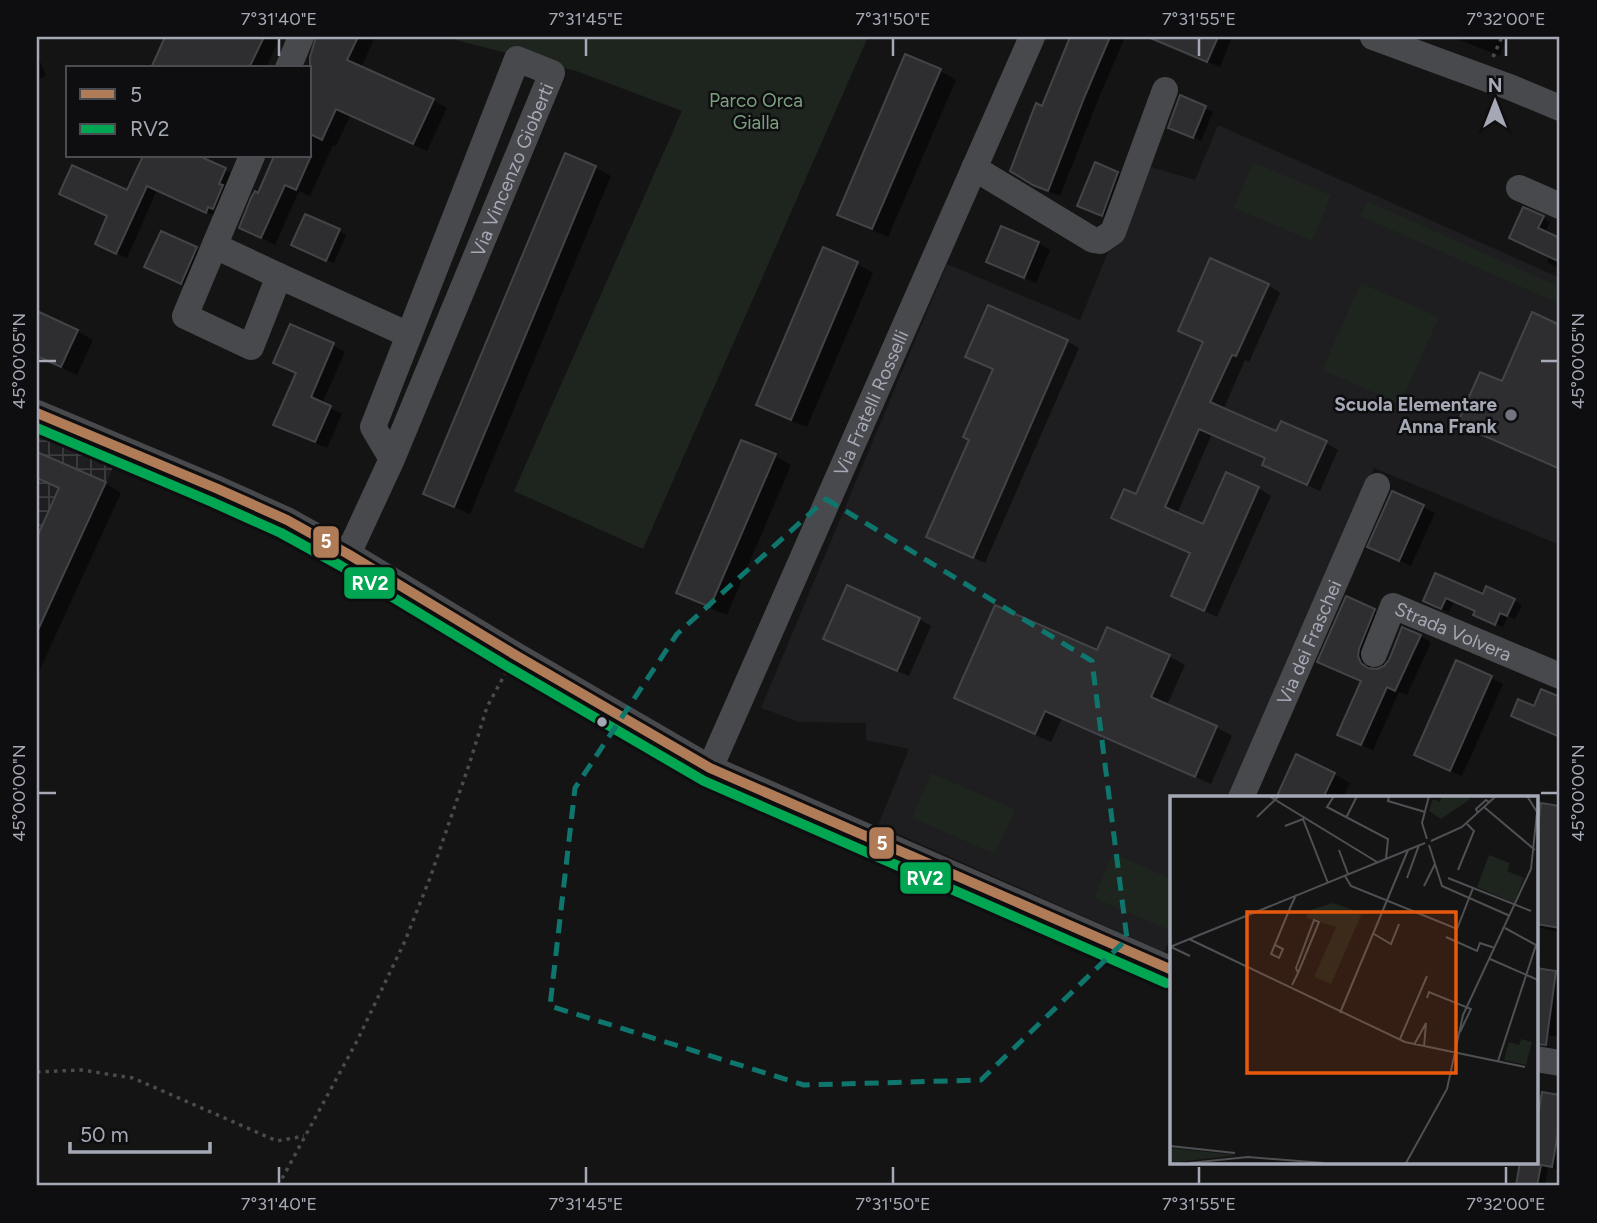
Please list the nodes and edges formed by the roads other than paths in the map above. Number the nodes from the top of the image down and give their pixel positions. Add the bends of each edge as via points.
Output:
1 (301, 37) edge
2 (1032, 37) edge
3 (1373, 37) edge
4 (289, 66) edge
5 (1165, 90) dead end
6 (1560, 108) edge
7 (251, 158) edge
8 (974, 168) junction
9 (1519, 188) dead end
10 (1560, 206) edge
11 (215, 246) junction
12 (279, 276) junction
13 (409, 335) junction
14 (37, 413) edge
15 (392, 459) junction
16 (1377, 486) dead end
17 (348, 554) junction
18 (1374, 654) dead end
19 (1560, 676) edge
20 (710, 768) junction
21 (1242, 796) edge
22 (1170, 964) edge
23 (1538, 1059) edge
24 (1560, 1063) edge

1 - 4 street
2 - 8 street, Via Fratelli Rosselli
3 - 6 street
5 - 8 street via 1113,232 1100,241
7 - 11 street
8 - 20 street, Via Fratelli Rosselli
9 - 10 street
11 - 12 street
11 - 12 street via 185,316 251,347
12 - 13 street
13 - 15 street, Via Vincenzo Gioberti via 373,427
13 - 15 street, Via Vincenzo Gioberti via 517,58 552,74
14 - 17 street via 287,520
15 - 17 street, Via Vincenzo Gioberti
16 - 21 street, Via dei Fraschei
17 - 20 street
18 - 19 street, Strada Volvera via 1393,606
20 - 22 street
23 - 24 street

